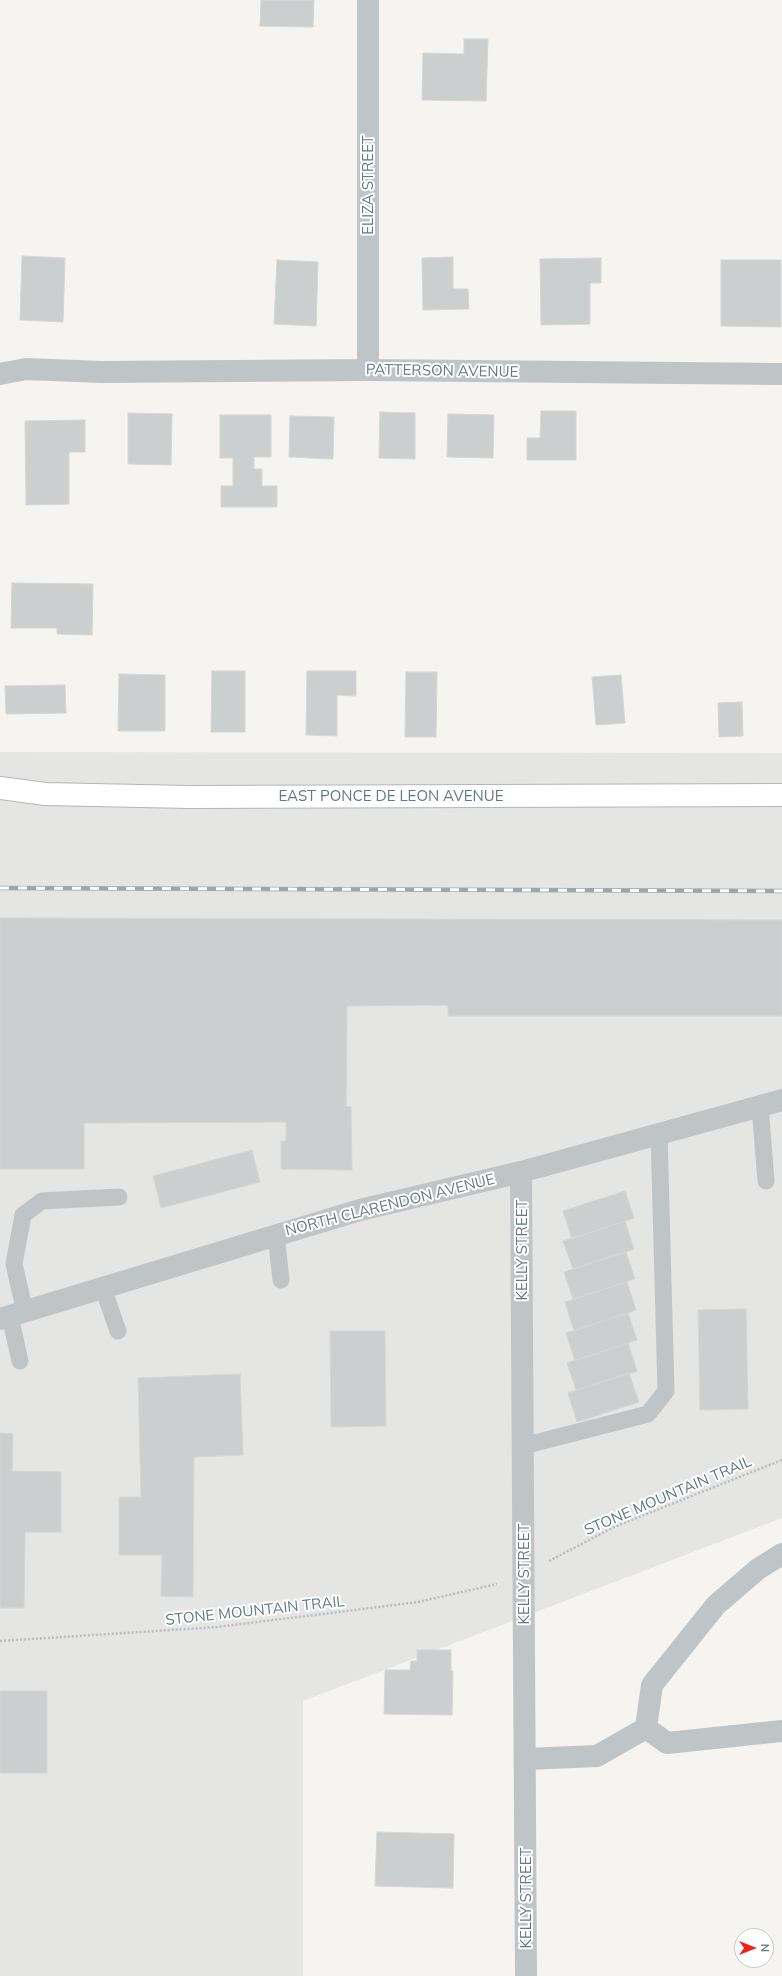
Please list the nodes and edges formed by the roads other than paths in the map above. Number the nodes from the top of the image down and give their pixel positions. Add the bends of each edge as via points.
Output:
1 (368, 0) edge
2 (368, 370) junction
3 (0, 374) edge
4 (782, 374) edge
5 (0, 788) edge
6 (782, 795) edge
7 (782, 1100) edge
8 (760, 1106) junction
9 (658, 1134) junction
10 (521, 1172) junction
11 (766, 1181) dead end
12 (119, 1197) dead end
13 (276, 1235) junction
14 (281, 1280) dead end
15 (103, 1288) junction
16 (12, 1316) edge
17 (118, 1331) dead end
18 (20, 1361) dead end
19 (523, 1446) junction
20 (782, 1554) edge
21 (646, 1728) junction
22 (782, 1731) edge
23 (526, 1760) junction
24 (526, 1976) edge

1 - 2 street, ELIZA STREET
2 - 3 street, PATTERSON AVENUE via 102,372 26,369
2 - 4 street, PATTERSON AVENUE
5 - 6 main road, EAST PONCE DE LEON AVENUE via 45,794 189,796
7 - 8 street, NORTH CLARENDON AVENUE
8 - 9 street, NORTH CLARENDON AVENUE
8 - 11 lane
9 - 10 street, NORTH CLARENDON AVENUE
9 - 19 lane via 666,1391 648,1414
10 - 13 street, NORTH CLARENDON AVENUE via 360,1210
10 - 19 street, KELLY STREET
12 - 16 lane via 42,1201 23,1215 14,1264
13 - 14 lane
13 - 15 street, NORTH CLARENDON AVENUE
15 - 16 street, NORTH CLARENDON AVENUE
15 - 17 lane
16 - 18 lane
19 - 23 street, KELLY STREET
20 - 21 street via 758,1569 716,1605 652,1685
21 - 22 street via 667,1743
21 - 23 street via 597,1756
23 - 24 street, KELLY STREET

